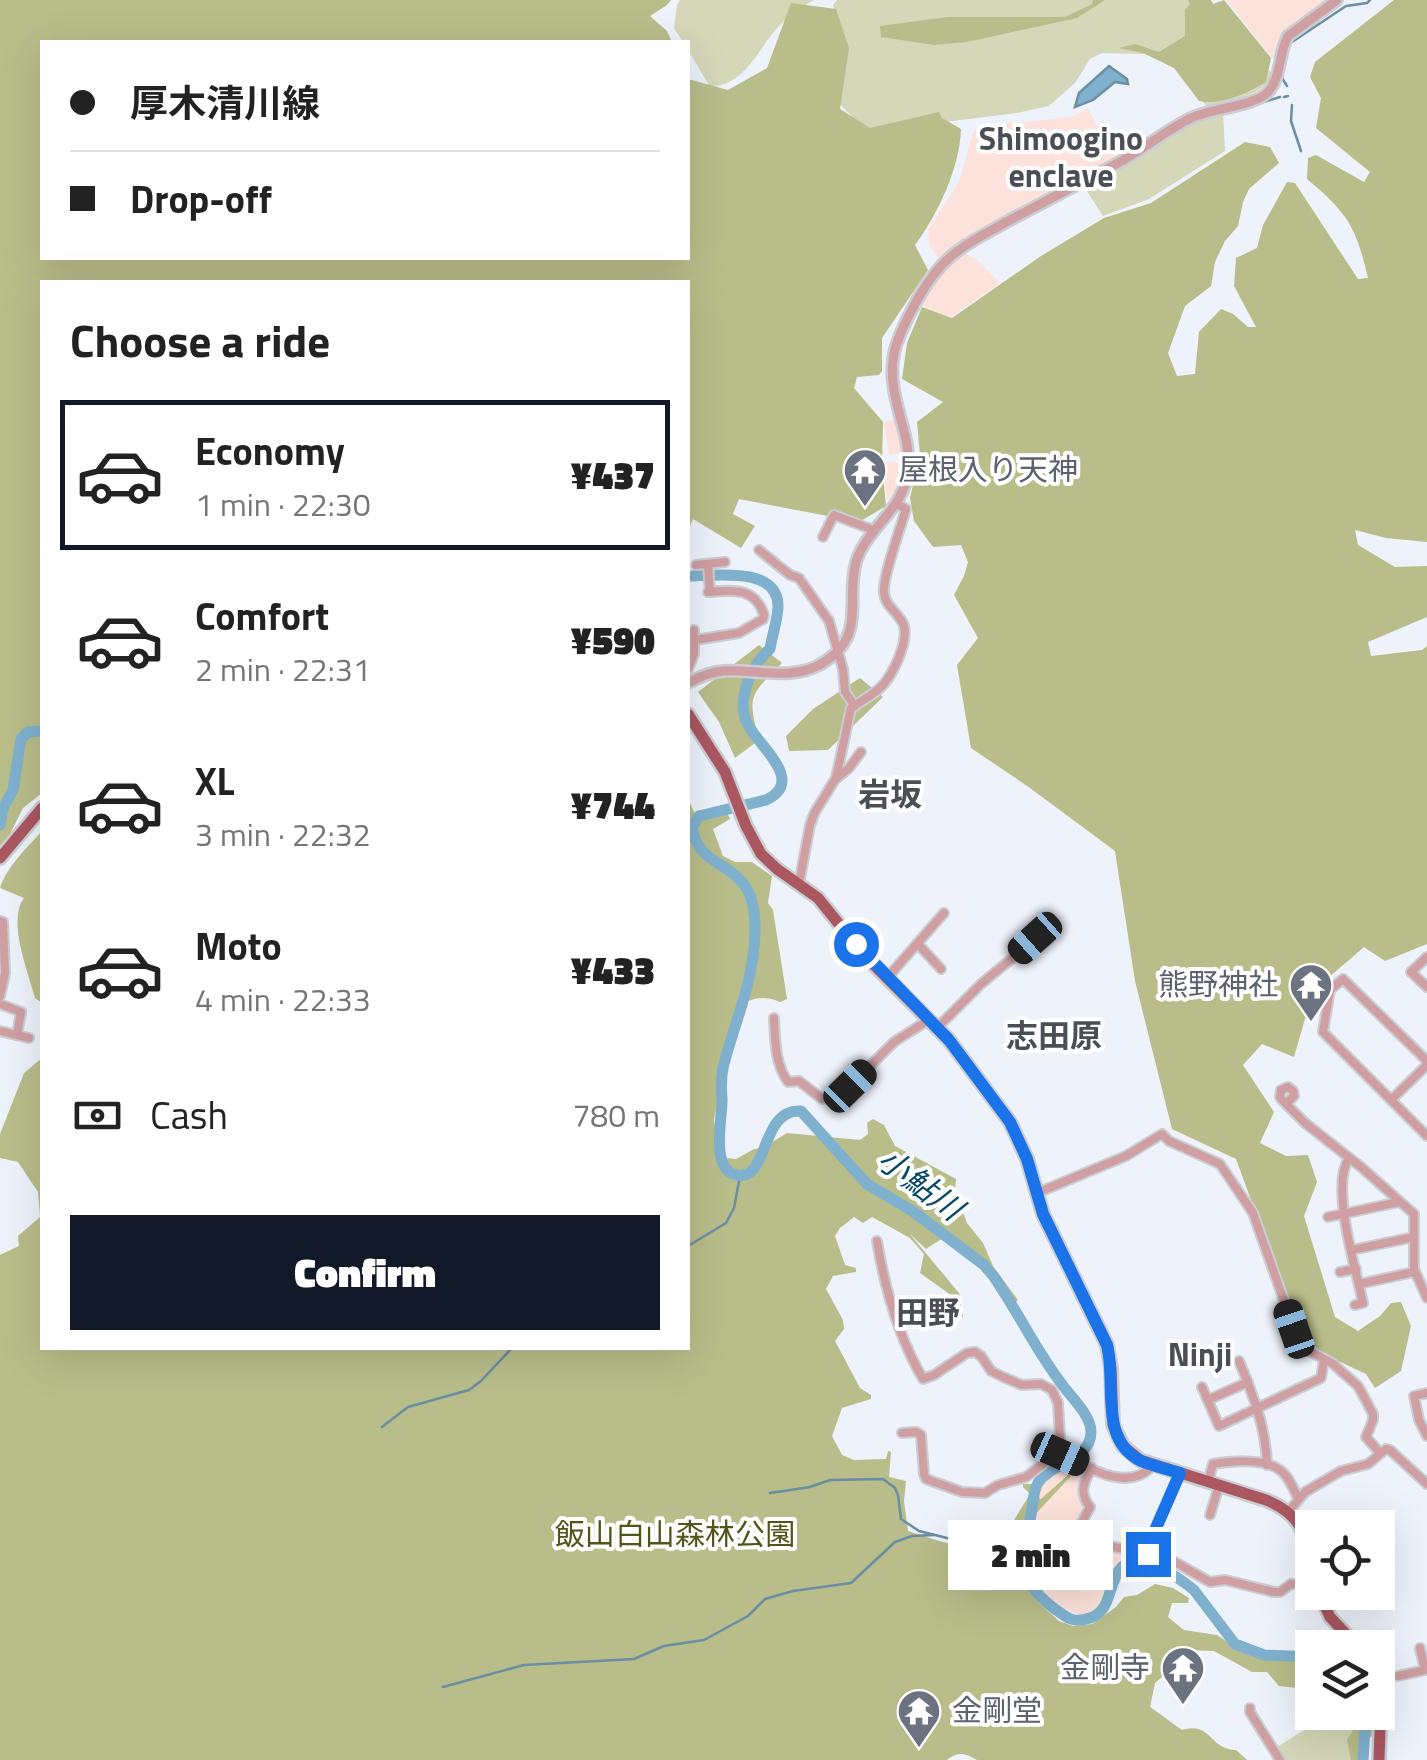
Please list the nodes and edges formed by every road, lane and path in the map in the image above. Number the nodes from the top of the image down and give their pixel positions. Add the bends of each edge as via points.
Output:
1 (1337, 0) edge
2 (897, 504) junction
3 (873, 530) junction
4 (823, 537) dead end
5 (759, 550) dead end
6 (725, 562) dead end
7 (696, 565) dead end
8 (708, 565) junction
9 (838, 650) junction
10 (690, 672) edge
11 (690, 676) edge
12 (854, 706) junction
13 (690, 717) edge
14 (860, 752) dead end
15 (836, 778) junction
16 (40, 810) edge
17 (0, 858) edge
18 (799, 884) junction
19 (944, 913) dead end
20 (0, 921) edge
21 (1040, 936) dead end
22 (918, 944) junction
23 (1427, 956) edge
24 (941, 969) dead end
25 (887, 978) junction
26 (1427, 988) edge
27 (0, 996) edge
28 (0, 1004) edge
29 (774, 1018) dead end
30 (934, 1023) junction
31 (0, 1031) edge
32 (17, 1035) junction
33 (29, 1038) dead end
34 (1427, 1063) edge
35 (1392, 1100) junction
36 (1286, 1104) dead end
37 (1303, 1121) junction
38 (1294, 1133) dead end
39 (1427, 1136) edge
40 (1349, 1158) junction
41 (1394, 1179) dead end
42 (1386, 1189) junction
43 (1037, 1193) junction
44 (1400, 1202) junction
45 (1344, 1214) junction
46 (1328, 1217) dead end
47 (1414, 1236) junction
48 (876, 1242) dead end
49 (1352, 1250) junction
50 (1427, 1262) edge
51 (1356, 1269) junction
52 (1414, 1271) junction
53 (1340, 1272) dead end
54 (1359, 1284) junction
55 (1427, 1298) edge
56 (1355, 1305) dead end
57 (1324, 1360) junction
58 (1239, 1361) dead end
59 (1248, 1382) junction
60 (1202, 1388) dead end
61 (1427, 1393) edge
62 (1208, 1400) junction
63 (1258, 1408) junction
64 (902, 1433) dead end
65 (1427, 1436) edge
66 (1058, 1453) junction
67 (1380, 1453) junction
68 (1153, 1465) junction
69 (1267, 1465) junction
70 (1091, 1468) junction
71 (1180, 1473) junction
72 (1213, 1484) junction
73 (1427, 1484) edge
74 (1298, 1498) junction
75 (1288, 1512) junction
76 (1210, 1515) dead end
77 (1295, 1520) edge
78 (1148, 1554) junction
79 (1295, 1584) edge
80 (1327, 1610) edge
81 (1343, 1630) edge
82 (1420, 1648) dead end
83 (1426, 1668) edge
84 (1398, 1676) dead end
85 (1250, 1708) dead end
86 (1380, 1730) edge
87 (1280, 1760) edge
88 (1380, 1760) edge

1 - 2 street via 1288,36 1275,80 1260,98 1192,117 970,241 940,266 894,351 892,379 909,464
2 - 3 street
2 - 12 street via 906,509 884,594 900,617 904,638 885,683
3 - 4 street via 833,516
3 - 9 street via 856,563 852,625
5 - 9 street via 799,578 829,621
6 - 8 street
7 - 8 street
8 - 10 street via 709,591 746,592 764,615 739,633 694,635
9 - 11 street via 808,670
9 - 12 street
12 - 15 street
13 - 18 main road via 722,766 757,848
14 - 15 street
15 - 18 street via 813,817
16 - 17 main road
18 - 25 main road
19 - 22 street
20 - 27 street
21 - 30 street
22 - 24 street
22 - 25 street
23 - 26 street via 1411,972
25 - 30 main road
28 - 32 street via 21,1012
29 - 30 street via 784,1076 822,1099 850,1086 894,1042
30 - 43 main road via 1010,1122
31 - 32 street
32 - 33 street
34 - 35 street
34 - 35 street via 1343,979 1330,990 1323,1032
35 - 39 street
36 - 37 street
37 - 38 street
37 - 40 street via 1336,1141
40 - 42 street via 1364,1163
40 - 45 street via 1343,1168
41 - 42 street
42 - 44 street
43 - 57 street via 1162,1134 1220,1164 1253,1214 1294,1329
43 - 68 main road via 1107,1345 1117,1437
44 - 45 street
44 - 47 street via 1414,1214
45 - 46 street
45 - 49 street
47 - 49 street
47 - 52 street
48 - 66 street via 882,1278 923,1379 974,1352 1003,1378 1047,1386 1058,1403
49 - 51 street
50 - 52 street
51 - 53 street
51 - 54 street
52 - 54 street
52 - 55 street
54 - 56 street via 1363,1303
57 - 63 street via 1321,1378
57 - 67 street via 1364,1395 1374,1420 1366,1437
58 - 59 street
59 - 62 street
59 - 63 street
60 - 62 street
61 - 65 street via 1413,1393
62 - 63 street via 1219,1426
63 - 69 street
64 - 66 street via 922,1435 926,1479 962,1492 985,1493 1020,1480
66 - 70 street
67 - 73 street via 1390,1450
67 - 74 street
68 - 70 street via 1130,1479
68 - 71 main road
69 - 72 street via 1213,1464
69 - 74 street via 1279,1469
70 - 78 street via 1082,1488 1090,1507 1082,1525 1100,1542
71 - 72 main road
71 - 78 street
72 - 75 main road
72 - 76 street
74 - 75 street
75 - 77 main road
78 - 79 street via 1210,1582 1274,1592
80 - 81 main road
82 - 83 street
83 - 84 street
85 - 87 street
86 - 88 main road

